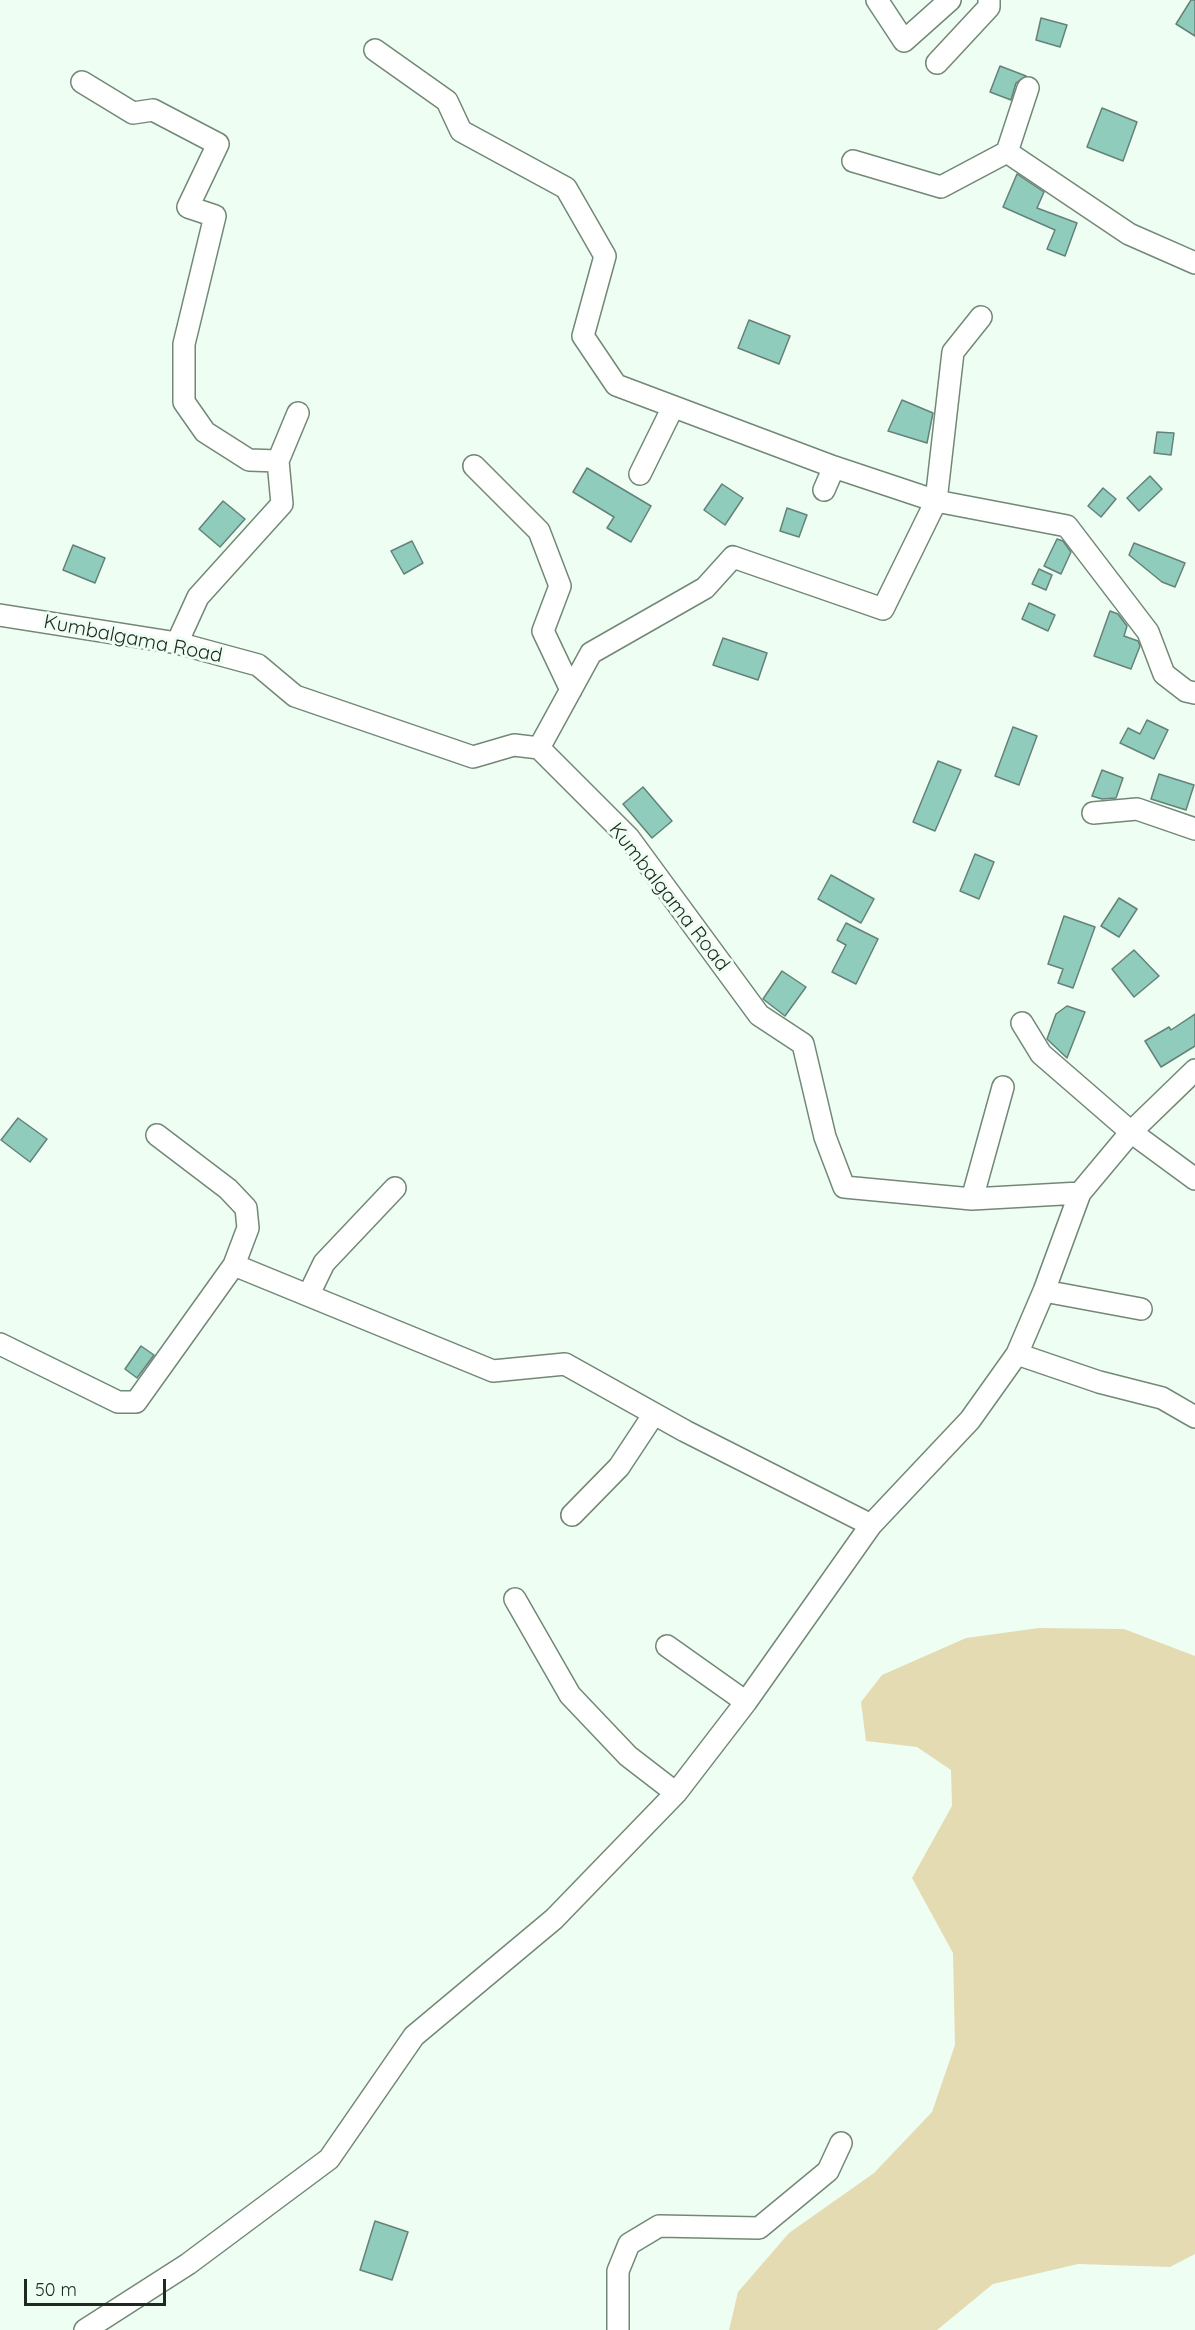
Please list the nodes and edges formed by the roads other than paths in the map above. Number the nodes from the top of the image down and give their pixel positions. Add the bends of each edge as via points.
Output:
1 (877, 0) edge
2 (950, 0) edge
3 (989, 0) edge
4 (375, 50) dead end
5 (937, 63) dead end
6 (82, 82) dead end
7 (1028, 88) dead end
8 (1007, 152) junction
9 (853, 160) dead end
10 (1195, 263) edge
11 (981, 317) dead end
12 (673, 407) junction
13 (298, 413) dead end
14 (278, 461) junction
15 (474, 466) dead end
16 (834, 467) junction
17 (640, 474) dead end
18 (824, 489) dead end
19 (936, 501) junction
20 (0, 615) edge
21 (177, 643) junction
22 (571, 690) junction
23 (1195, 693) edge
24 (539, 748) junction
25 (1093, 813) dead end
26 (1195, 829) edge
27 (1022, 1023) dead end
28 (1195, 1070) edge
29 (1003, 1087) dead end
30 (1131, 1132) junction
31 (157, 1135) dead end
32 (1195, 1179) edge
33 (395, 1188) dead end
34 (1080, 1193) junction
35 (972, 1198) junction
36 (234, 1265) junction
37 (1044, 1291) junction
38 (309, 1294) junction
39 (1142, 1309) dead end
40 (0, 1344) edge
41 (1017, 1354) junction
42 (654, 1414) junction
43 (1195, 1417) edge
44 (572, 1515) dead end
45 (871, 1525) junction
46 (515, 1599) dead end
47 (666, 1646) dead end
48 (746, 1702) junction
49 (676, 1793) junction
50 (841, 2143) dead end
51 (85, 2330) edge
52 (618, 2330) edge

1 - 2 street via 904,41
3 - 5 street via 989,7
4 - 12 street via 447,101 461,131 566,188 605,256 583,336 616,385
6 - 14 street via 133,113 153,110 218,144 188,207 215,216 184,344 183,402 205,432 249,460
7 - 8 street
8 - 9 street via 941,187
8 - 10 street via 1129,234
11 - 19 street via 953,352
12 - 16 street
12 - 17 street
13 - 14 street
14 - 21 street via 282,504 198,597
15 - 22 street via 539,531 560,585 543,631
16 - 18 street
16 - 19 street
19 - 22 street via 883,609 734,557 705,588 591,653
19 - 23 street via 1067,526 1148,632 1164,674
20 - 21 street, Kumbalgama Road
21 - 24 street, Kumbalgama Road via 258,665 295,696 473,757 514,746
22 - 24 street
24 - 35 street, Kumbalgama Road via 629,838 759,1015 803,1044 825,1137 844,1187
25 - 26 street via 1137,809
27 - 30 street via 1041,1054
28 - 30 street
29 - 35 street
30 - 32 street
30 - 34 street
31 - 36 street via 228,1189 246,1208 248,1228
33 - 38 street via 324,1263
34 - 35 street, Kumbalgama Road
34 - 37 street
36 - 38 street
36 - 40 street via 136,1402 118,1402
37 - 39 street
37 - 41 street
38 - 42 street via 493,1371 565,1364
41 - 43 street via 1162,1398
41 - 45 street via 970,1420
42 - 44 street via 619,1467
42 - 45 street
45 - 48 street
46 - 49 street via 570,1695 628,1756
47 - 48 street
48 - 49 street
49 - 51 street via 554,1919 414,2036 329,2158 188,2264
50 - 52 street via 828,2171 759,2228 659,2226 629,2244 618,2271

